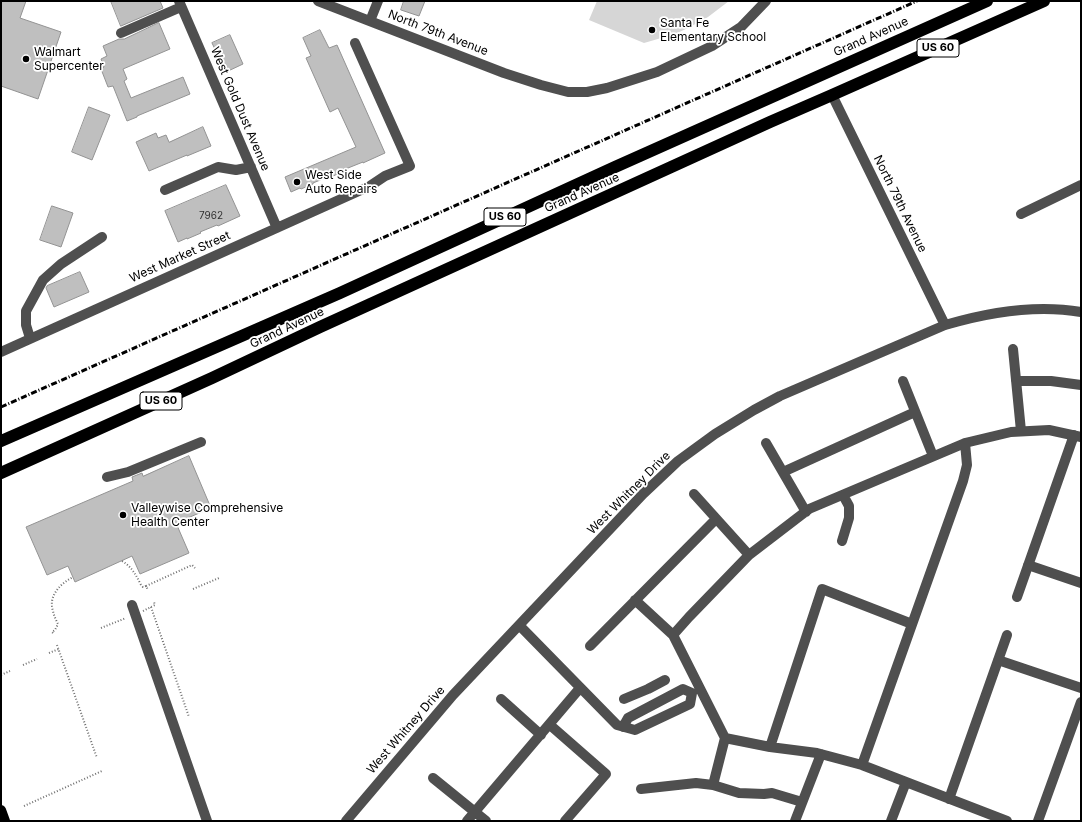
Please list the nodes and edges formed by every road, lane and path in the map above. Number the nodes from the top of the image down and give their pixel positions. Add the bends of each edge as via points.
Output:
1 (318, 1) edge
2 (378, 1) edge
3 (766, 1) edge
4 (987, 1) edge
5 (1044, 1) edge
6 (180, 4) edge
7 (370, 21) junction
8 (121, 33) dead end
9 (355, 43) dead end
10 (832, 95) junction
11 (251, 167) junction
12 (1081, 185) edge
13 (165, 190) dead end
14 (1021, 214) dead end
15 (277, 228) junction
16 (102, 237) dead end
17 (1081, 312) edge
18 (945, 325) junction
19 (30, 338) junction
20 (1013, 349) dead end
21 (1, 352) edge
22 (903, 381) dead end
23 (1016, 381) junction
24 (1081, 385) edge
25 (915, 412) junction
26 (1021, 431) junction
27 (1078, 436) edge
28 (1, 441) edge
29 (202, 442) dead end
30 (766, 443) dead end
31 (965, 443) junction
32 (933, 456) junction
33 (783, 472) junction
34 (1, 473) edge
35 (107, 477) dead end
36 (694, 494) dead end
37 (843, 495) junction
38 (806, 512) junction
39 (716, 519) junction
40 (842, 541) dead end
41 (749, 555) junction
42 (122, 561) dead end
43 (1028, 565) junction
44 (195, 568) dead end
45 (73, 577) dead end
46 (219, 578) dead end
47 (200, 581) dead end
48 (1081, 583) edge
49 (202, 585) junction
50 (146, 586) junction
51 (193, 589) dead end
52 (148, 590) dead end
53 (1017, 597) dead end
54 (636, 600) junction
55 (154, 602) dead end
56 (132, 605) dead end
57 (151, 608) junction
58 (141, 612) dead end
59 (127, 618) dead end
60 (912, 624) junction
61 (519, 625) junction
62 (101, 628) dead end
63 (53, 633) dead end
64 (674, 634) junction
65 (1007, 635) dead end
66 (57, 645) dead end
67 (590, 646) dead end
68 (59, 649) junction
69 (49, 653) dead end
70 (37, 659) dead end
71 (998, 660) junction
72 (22, 665) dead end
73 (10, 671) dead end
74 (1, 675) edge
75 (665, 680) dead end
76 (580, 688) junction
77 (1081, 688) edge
78 (648, 689) junction
79 (696, 691) junction
80 (501, 699) dead end
81 (624, 699) dead end
82 (1081, 702) edge
83 (655, 704) junction
84 (189, 717) dead end
85 (660, 719) junction
86 (550, 724) junction
87 (623, 727) junction
88 (541, 735) junction
89 (725, 738) junction
90 (770, 747) junction
91 (820, 754) junction
92 (97, 758) dead end
93 (862, 765) junction
94 (101, 770) dead end
95 (433, 778) dead end
96 (906, 782) junction
97 (713, 785) junction
98 (641, 789) dead end
99 (949, 799) junction
100 (802, 802) junction
101 (24, 806) dead end
102 (1, 810) edge
103 (474, 812) junction
104 (5, 821) edge
105 (207, 821) edge
106 (346, 821) edge
107 (467, 821) edge
108 (486, 821) edge
109 (565, 821) edge
110 (795, 821) edge
111 (891, 821) edge
112 (1007, 821) edge
113 (1038, 821) edge

1 - 7 street, North 79th Avenue
2 - 7 street
3 - 7 street, North 79th Avenue via 741,27 712,46 657,72 587,92 568,92 504,73
4 - 28 highway, Grand Avenue / US 60 via 340,293
5 - 10 highway, Grand Avenue / US 60
6 - 8 street
6 - 11 street, West Gold Dust Avenue
9 - 15 street, West Market Street via 410,166
10 - 18 street, North 79th Avenue
10 - 34 highway, Grand Avenue / US 60
11 - 13 street via 236,170 218,167
11 - 15 street, West Gold Dust Avenue
12 - 14 street
15 - 19 street, West Market Street
16 - 19 street via 61,264 43,280 26,311 26,325
17 - 18 street, West Whitney Drive via 1041,308 995,312
18 - 61 street, West Whitney Drive via 780,396 715,434 678,461 643,494
19 - 21 street, West Market Street
20 - 23 street
22 - 25 street
23 - 24 street via 1052,381
23 - 26 street
25 - 32 street
25 - 33 street
26 - 27 street via 1049,430
26 - 31 street
27 - 43 street
29 - 35 street via 128,472
30 - 33 street
31 - 32 street
31 - 60 street via 967,465 963,481
32 - 37 street
33 - 38 street
36 - 39 street
37 - 38 street
37 - 40 street via 849,506 849,518
38 - 41 street
39 - 41 street
39 - 54 street
41 - 64 street
42 - 50 path via 134,572 141,585
43 - 48 street
43 - 53 street
44 - 50 path via 192,566
45 - 63 path via 61,585 53,598 52,609 58,624
46 - 49 path
47 - 49 path
49 - 51 path
50 - 52 path
54 - 64 street
54 - 67 street
55 - 57 path via 155,605
56 - 105 street
57 - 58 path
57 - 84 path
59 - 62 path
60 - 90 street via 822,590
60 - 93 street
61 - 76 street
61 - 106 street, West Whitney Drive via 453,695
64 - 79 street
65 - 71 street
66 - 68 path
68 - 69 path
68 - 92 path
70 - 72 path
71 - 77 street
71 - 99 street
73 - 74 path
75 - 78 street
76 - 86 street
76 - 87 street via 617,725
78 - 81 street
78 - 83 street
79 - 83 street via 683,689
79 - 85 street via 690,704
79 - 89 street
80 - 88 street
82 - 113 street
83 - 85 street
83 - 87 street via 628,718
85 - 87 street via 635,730
86 - 88 street
86 - 109 street via 606,774
88 - 103 street
89 - 90 street
89 - 97 street
90 - 91 street
91 - 93 street
91 - 100 street
93 - 96 street
94 - 101 path
95 - 103 street
96 - 99 street
96 - 111 street
97 - 98 street via 696,783
97 - 100 street via 739,792 772,793
99 - 112 street
100 - 110 street
102 - 104 main road
103 - 107 street
103 - 108 street

